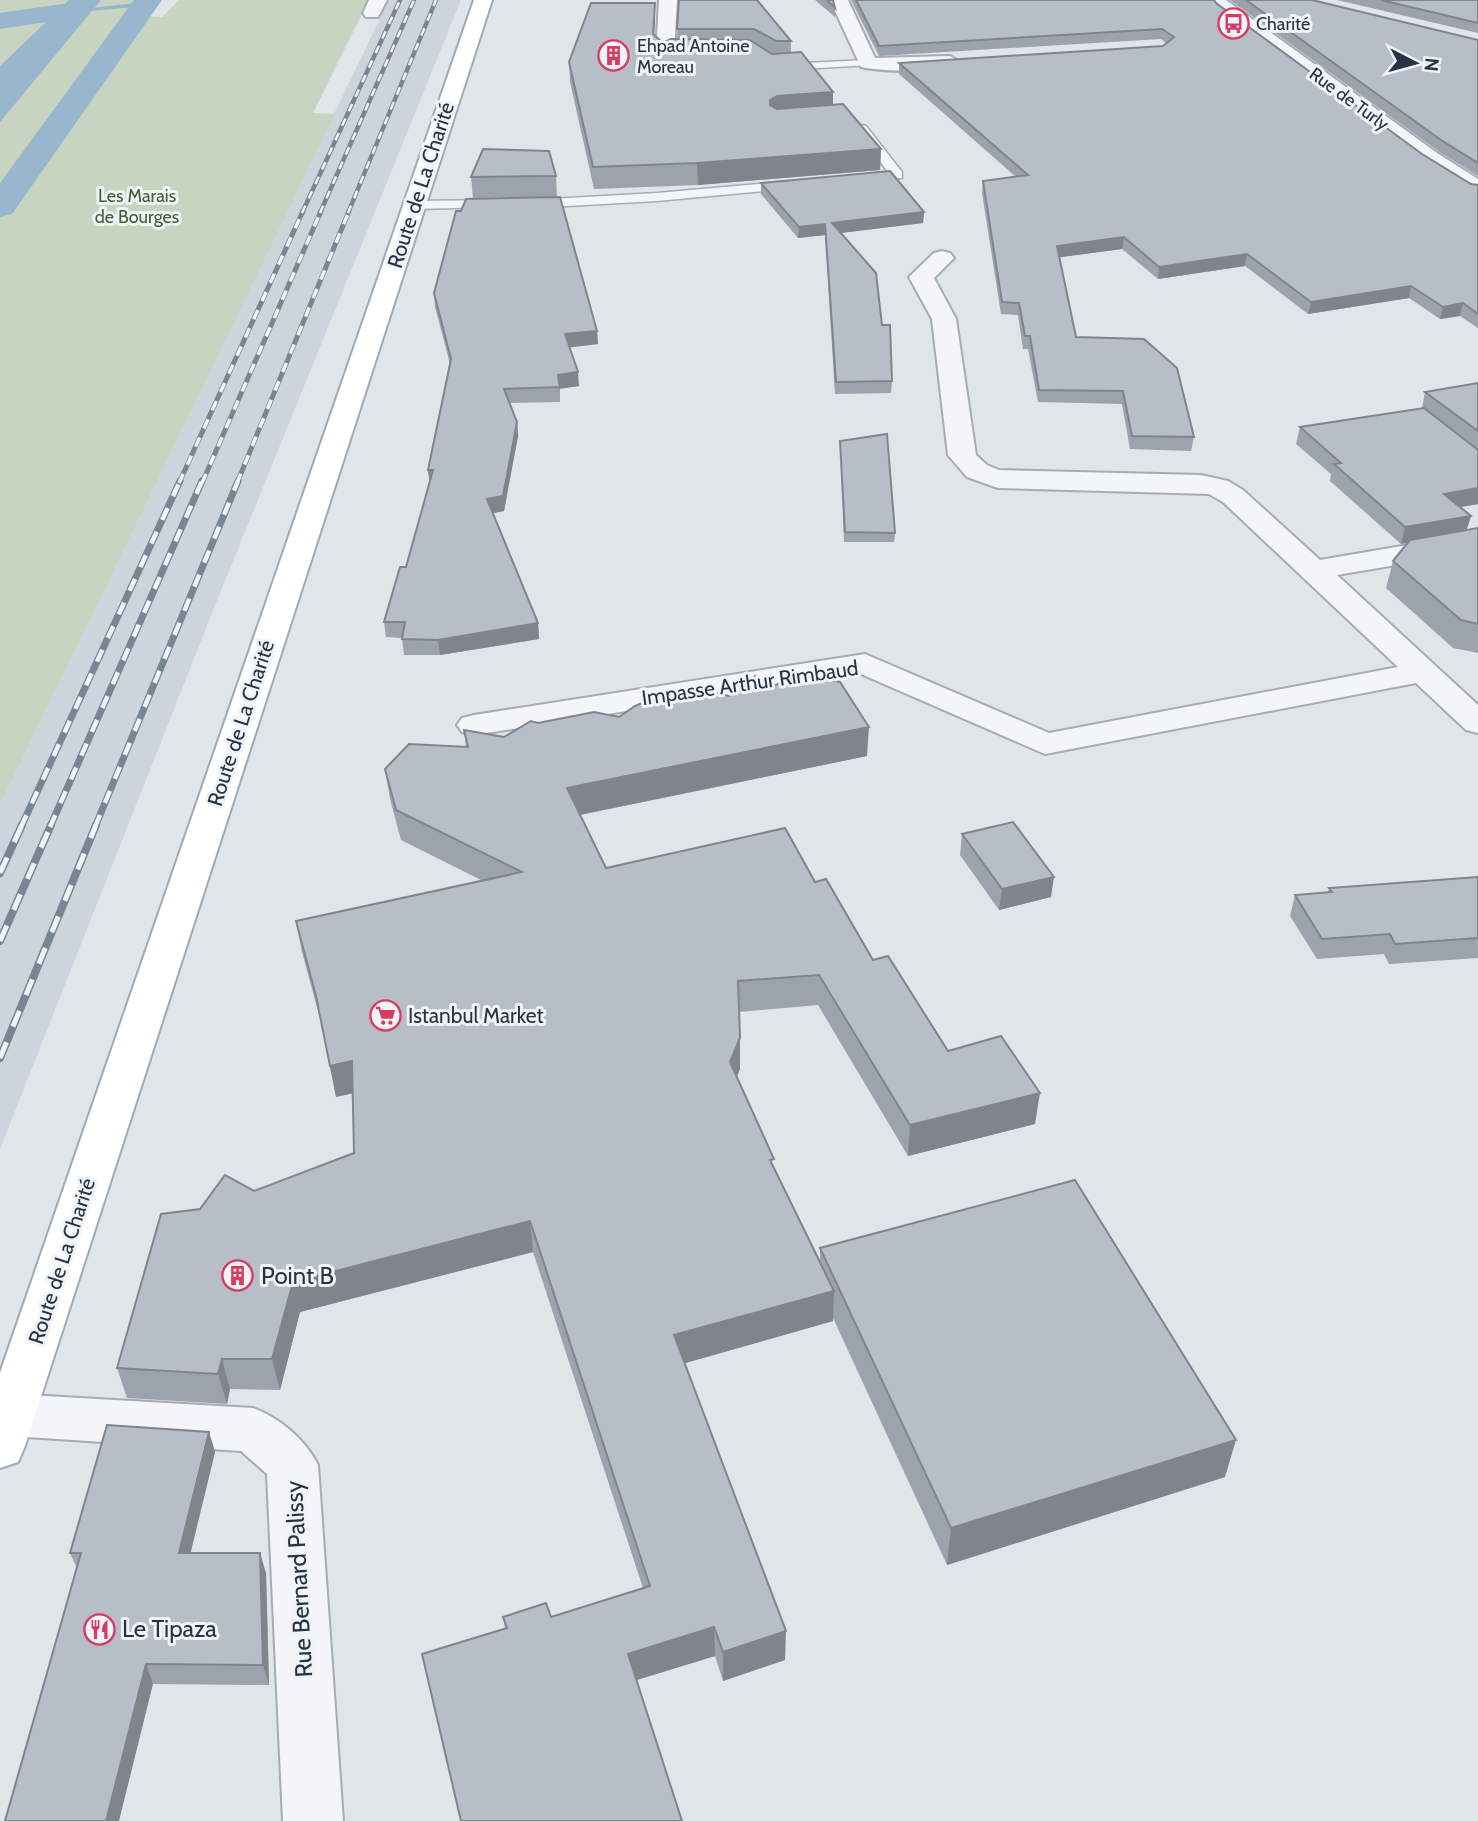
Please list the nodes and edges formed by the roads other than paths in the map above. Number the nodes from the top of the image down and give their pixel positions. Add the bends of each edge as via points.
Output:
1 (483, 0) edge
2 (668, 0) edge
3 (839, 0) edge
4 (1214, 2) edge
5 (672, 54) edge
6 (968, 61) edge
7 (868, 63) junction
8 (772, 68) edge
9 (852, 117) edge
10 (844, 180) edge
11 (804, 183) edge
12 (1478, 188) edge
13 (414, 205) junction
14 (942, 258) dead end
15 (1478, 542) edge
16 (1315, 570) junction
17 (1423, 672) junction
18 (1478, 723) edge
19 (474, 724) dead end
20 (5, 1430) edge
21 (313, 1821) edge

1 - 13 main road, Route de La Charité
2 - 5 street
3 - 7 street
4 - 12 street, Rue de Turly via 1429,158
6 - 7 street
7 - 8 lane
9 - 10 lane via 897,174
11 - 13 lane via 657,197
13 - 20 main road, Route de La Charité
14 - 16 street via 921,277 944,319 962,455 969,466 981,475 998,478 1218,487
15 - 16 street
16 - 17 street
17 - 18 street
17 - 19 street, Impasse Arthur Rimbaud via 1045,744 865,664
20 - 21 street, Rue Bernard Palissy via 253,1430 292,1465

